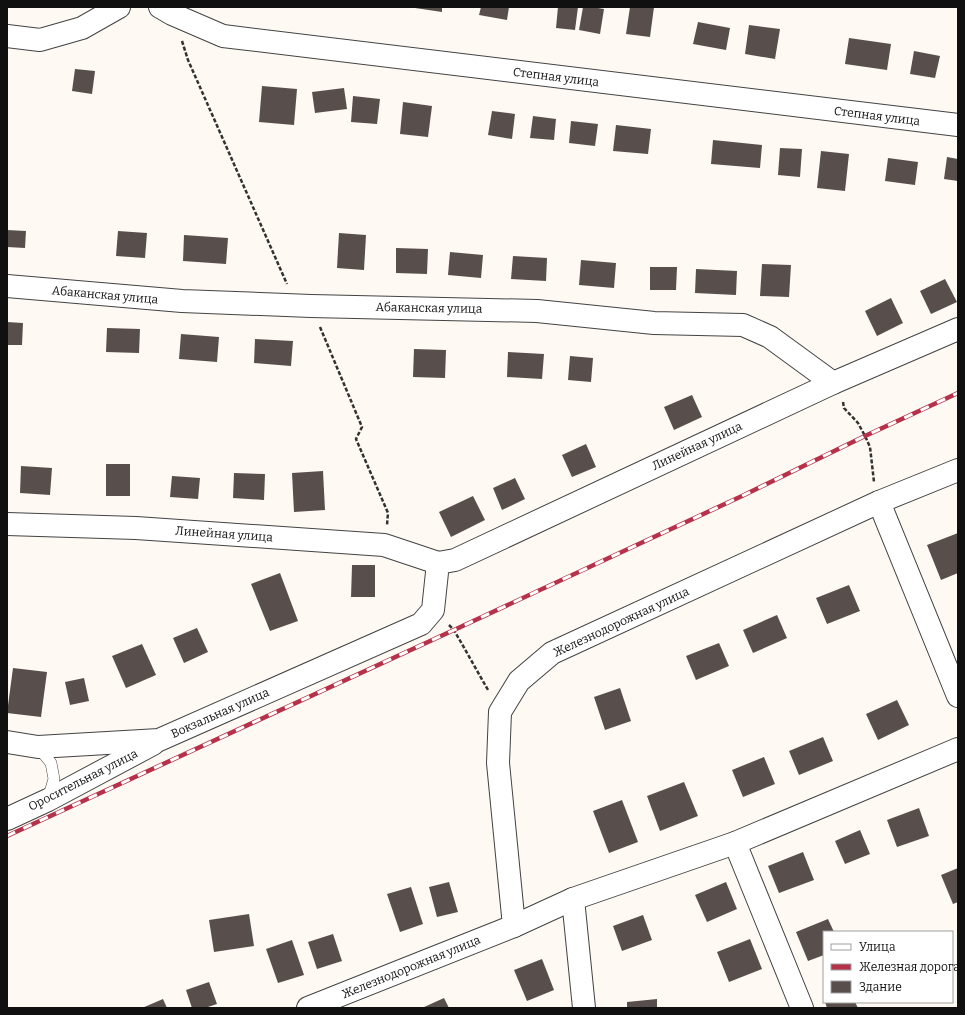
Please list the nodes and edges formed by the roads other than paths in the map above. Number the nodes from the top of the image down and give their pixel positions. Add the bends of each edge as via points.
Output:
1 (119, 7) edge
2 (166, 10) edge
3 (7, 36) edge
4 (958, 125) edge
5 (7, 286) edge
6 (958, 329) edge
7 (833, 383) junction
8 (958, 470) edge
9 (879, 502) junction
10 (7, 524) edge
11 (438, 563) junction
12 (958, 696) edge
13 (159, 740) junction
14 (7, 742) edge
15 (38, 747) junction
16 (958, 749) edge
17 (48, 800) junction
18 (7, 819) edge
19 (735, 843) junction
20 (573, 899) junction
21 (514, 926) junction
22 (308, 1008) edge
23 (584, 1008) edge
24 (802, 1008) edge

1 - 3 street via 82,28 40,40
2 - 4 street, Степная улица via 223,36
5 - 7 street, Абаканская улица via 182,301 538,311 654,323 744,325 770,337
6 - 7 street, Линейная улица
7 - 11 street, Линейная улица via 455,560
8 - 9 street, Железнодорожная улица
9 - 12 street
9 - 21 street, Железнодорожная улица via 552,653 519,682 500,712 498,763
10 - 11 street, Линейная улица via 136,528 384,545
11 - 13 street, Вокзальная улица via 427,617
13 - 15 street, Вокзальная улица
13 - 17 street, Оросительная улица
14 - 15 street, Вокзальная улица
15 - 17 lane via 51,763 54,779
16 - 19 street, Железнодорожная улица
17 - 18 street, Оросительная улица
19 - 20 street, Железнодорожная улица
19 - 24 street
20 - 21 street, Железнодорожная улица
20 - 23 street
21 - 22 street, Железнодорожная улица

